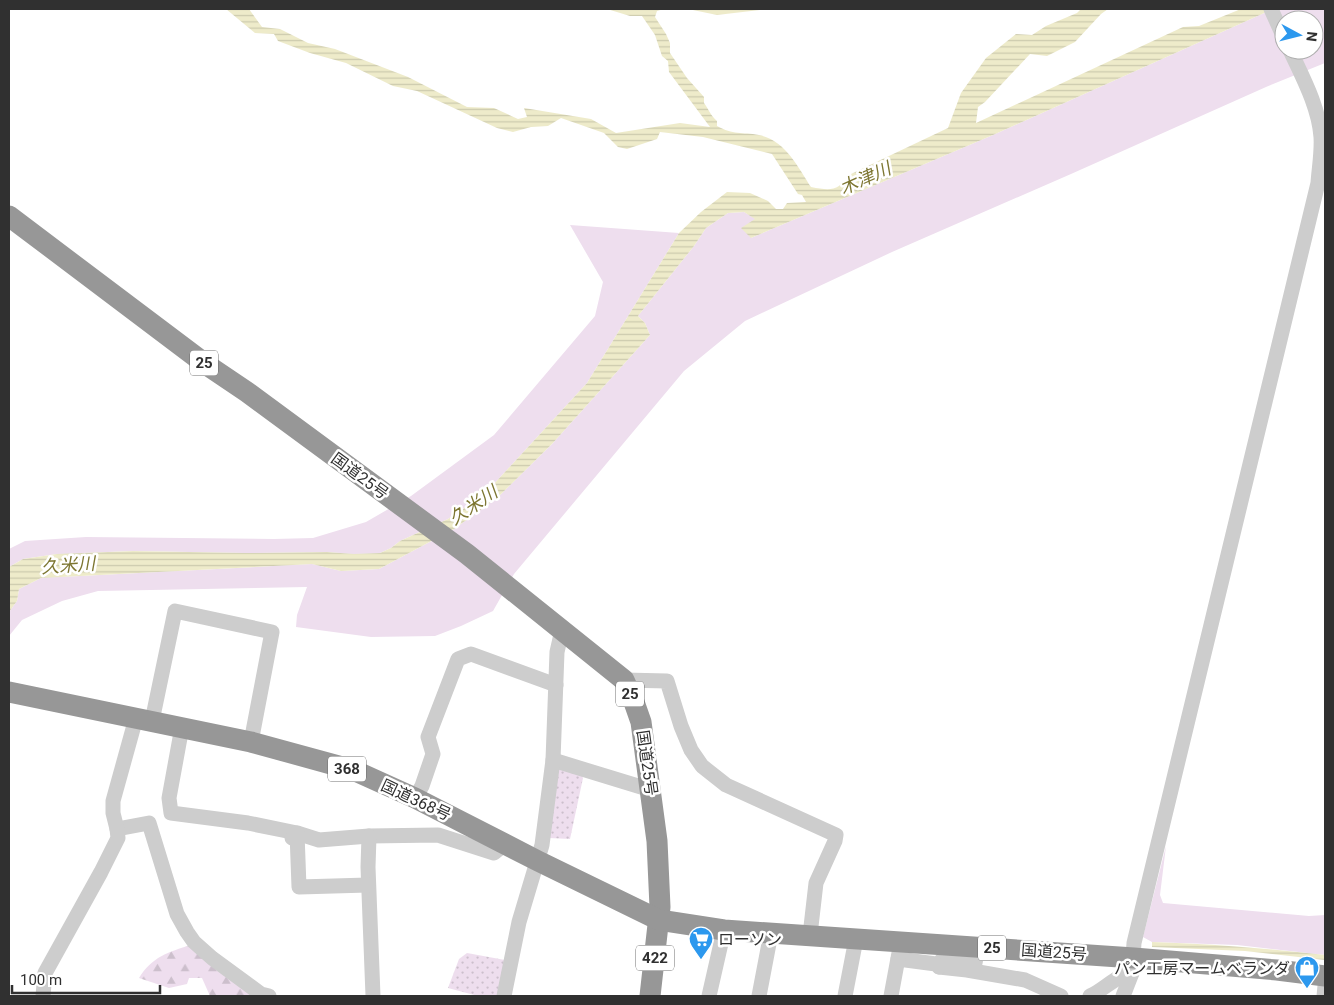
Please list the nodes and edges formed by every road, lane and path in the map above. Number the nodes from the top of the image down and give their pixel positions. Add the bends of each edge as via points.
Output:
1 (1294, 60) edge
2 (9, 216) edge
3 (562, 630) junction
4 (624, 680) junction
5 (556, 685) junction
6 (9, 692) edge
7 (144, 720) junction
8 (182, 727) junction
9 (251, 742) junction
10 (553, 760) junction
11 (651, 790) junction
12 (415, 798) junction
13 (117, 829) junction
14 (294, 836) junction
15 (369, 836) junction
16 (505, 844) junction
17 (538, 861) junction
18 (368, 885) junction
19 (660, 920) junction
20 (724, 930) junction
21 (771, 933) junction
22 (810, 935) junction
23 (856, 939) junction
24 (978, 947) junction
25 (900, 951) junction
26 (1133, 966) junction
27 (939, 967) junction
28 (1325, 976) edge
29 (1325, 986) edge
30 (43, 996) edge
31 (269, 996) edge
32 (373, 996) edge
33 (504, 996) edge
34 (650, 996) edge
35 (709, 996) edge
36 (759, 996) edge
37 (845, 996) edge
38 (891, 996) edge
39 (1061, 996) edge
40 (1090, 996) edge
41 (1124, 996) edge
42 (1324, 996) edge

1 - 26 street via 1315,110 1321,135 1318,183 1134,943
2 - 3 highway, 国道25号 / 25 via 456,546
3 - 4 highway, 国道25号 / 25
3 - 5 street via 557,652
4 - 11 highway, 国道25号 / 25 via 641,722
4 - 22 street via 667,681 691,750 702,766 726,786 836,835 816,882
5 - 10 street
5 - 12 street via 471,654 458,659 428,737 433,754
6 - 7 highway, 国道368号 / 368
7 - 8 highway, 国道368号 / 368
7 - 9 street via 175,611 272,632
7 - 13 street via 114,801
8 - 9 highway, 国道368号 / 368
8 - 14 street via 169,798 171,813 248,823
9 - 12 highway, 国道368号 / 368 via 352,770
10 - 11 street
10 - 17 street
11 - 19 highway, 国道25号 / 25
12 - 16 highway, 国道368号 / 368
13 - 30 street via 118,838 113,850 45,973
13 - 31 street via 149,823 177,914 187,932 212,958 261,994
14 - 15 street via 318,840
14 - 18 street via 299,887
15 - 16 street via 438,835 494,853
15 - 18 street
16 - 17 highway, 国道368号 / 368
17 - 19 highway, 国道368号 / 368
17 - 33 street via 519,922
18 - 32 street
19 - 20 highway, 国道25号 / 25
19 - 34 highway, 422
20 - 21 highway, 国道25号 / 25
20 - 35 street
21 - 22 highway, 国道25号 / 25
21 - 36 street
22 - 23 highway, 国道25号 / 25
23 - 25 highway, 国道25号 / 25
23 - 37 street
24 - 25 highway, 国道25号 / 25
24 - 26 highway, 国道25号 / 25
24 - 27 street via 975,963 941,961
25 - 27 street
25 - 38 street
26 - 28 highway, 国道25号 / 25
26 - 40 street
26 - 41 street
27 - 39 street via 1025,980
29 - 42 street

